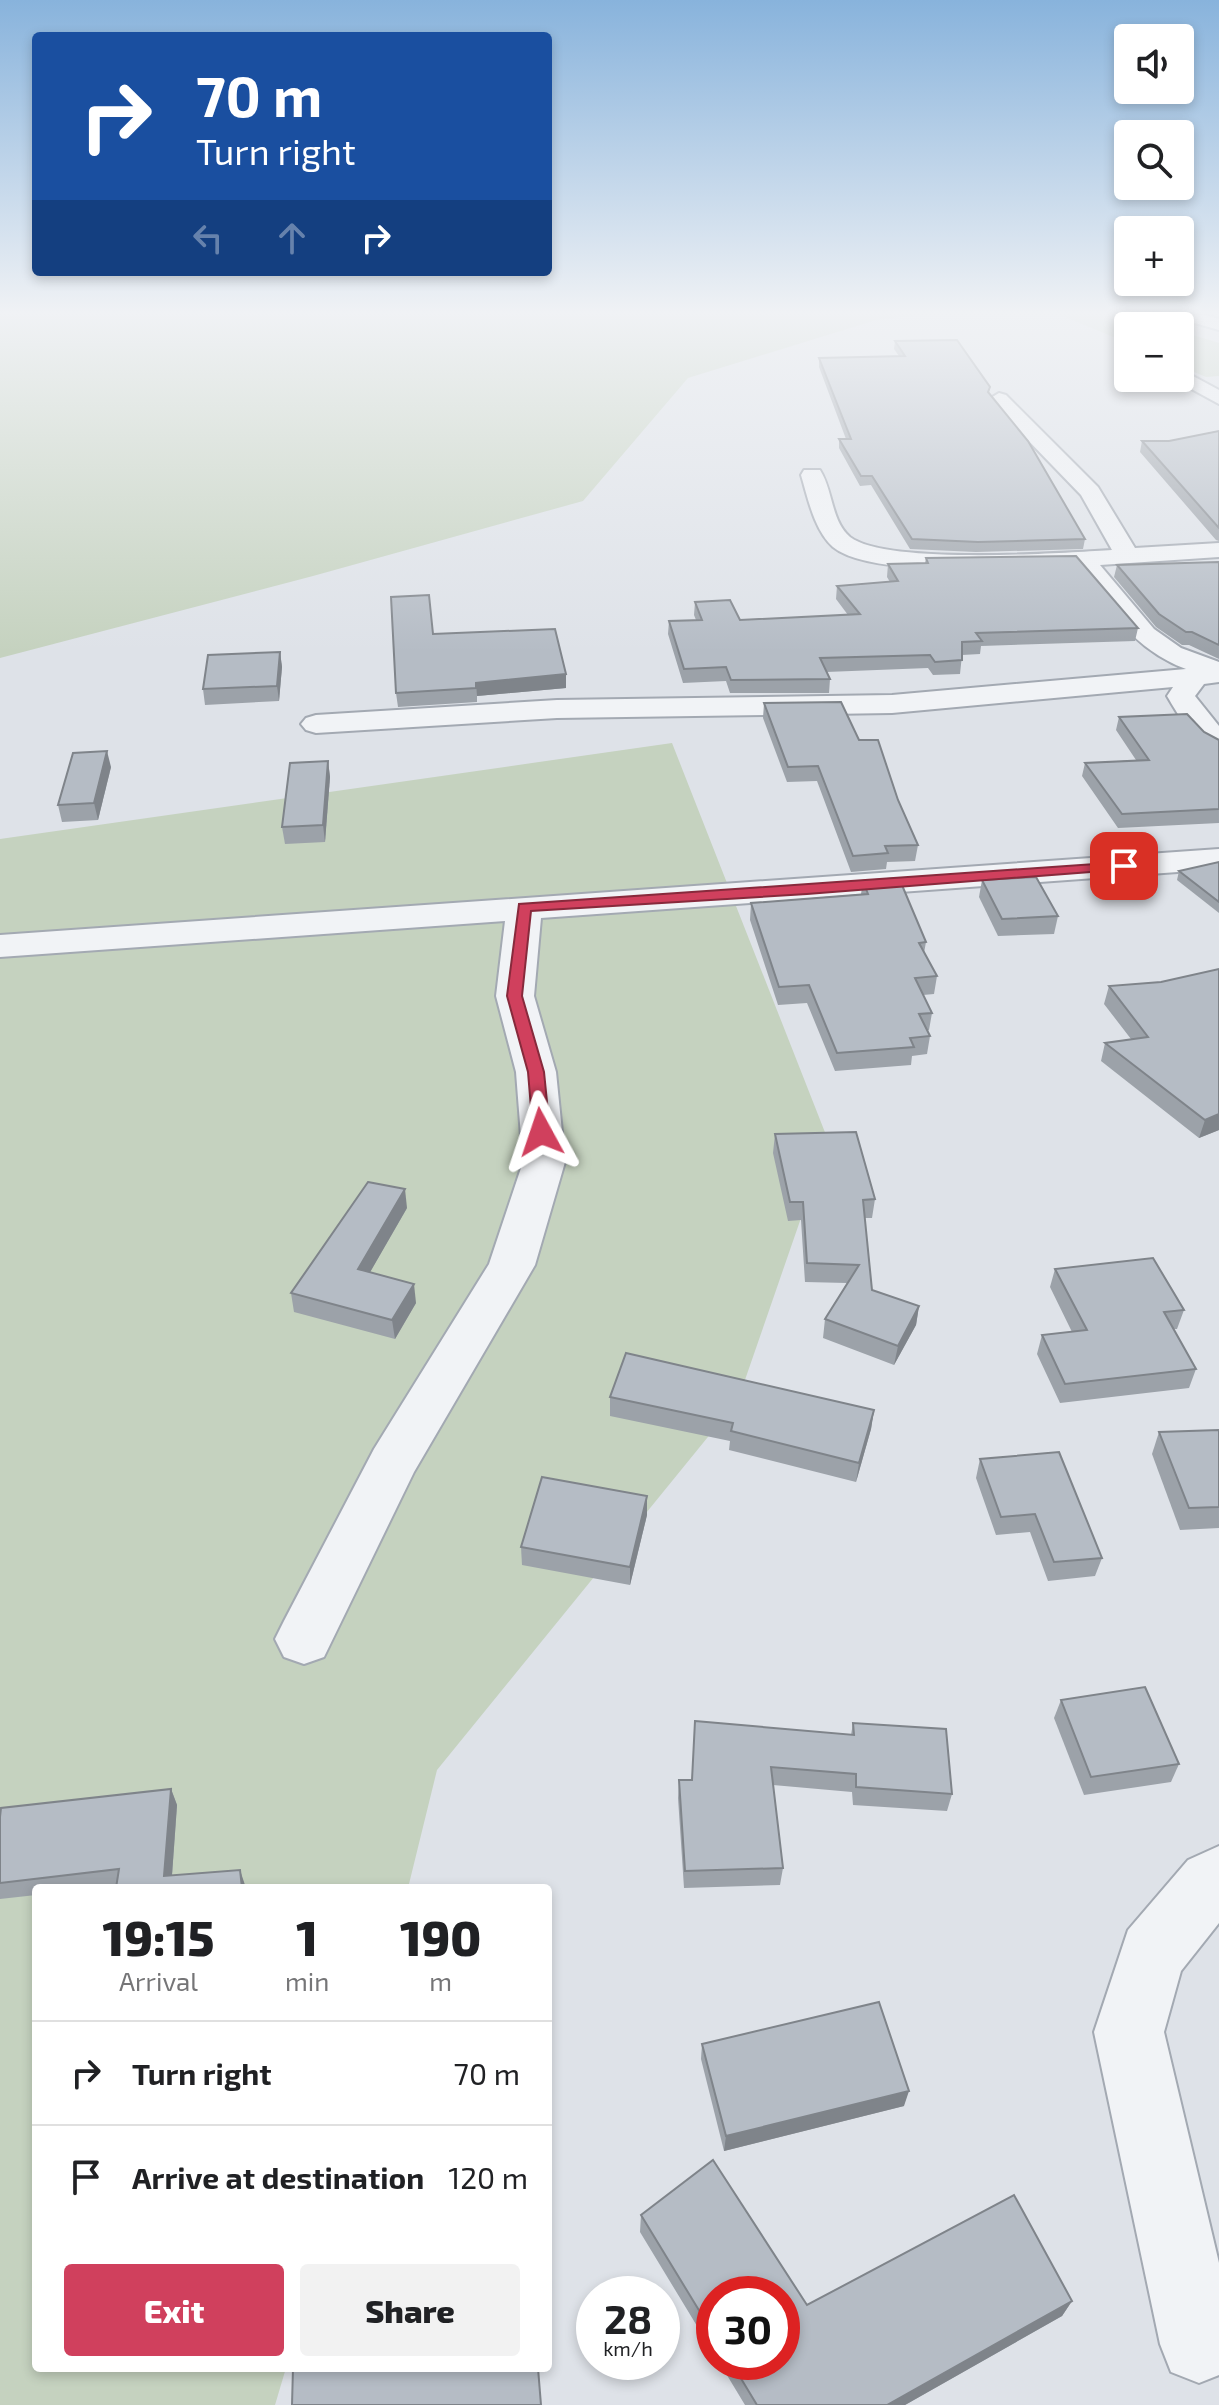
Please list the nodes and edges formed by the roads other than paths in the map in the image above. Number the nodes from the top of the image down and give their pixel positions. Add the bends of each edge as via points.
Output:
1 (1027, 427) edge
2 (812, 475) dead end
3 (1219, 550) edge
4 (1127, 555) junction
5 (1082, 559) junction
6 (1210, 675) edge
7 (316, 724) dead end
8 (1219, 743) edge
9 (1219, 859) edge
10 (524, 907) junction
11 (0, 946) edge
12 (304, 1639) dead end
13 (1219, 1878) edge
14 (1199, 2344) dead end

1 - 4 street via 1090,492
2 - 5 street via 840,541 851,549 897,558
3 - 4 street
4 - 5 street
5 - 6 street via 1145,635
6 - 7 street via 892,704 557,709
6 - 8 street via 1181,696
9 - 10 street
10 - 11 street
10 - 12 street via 515,996 536,1072 544,1162 512,1265 392,1463
13 - 14 street via 1152,1954 1129,2032

